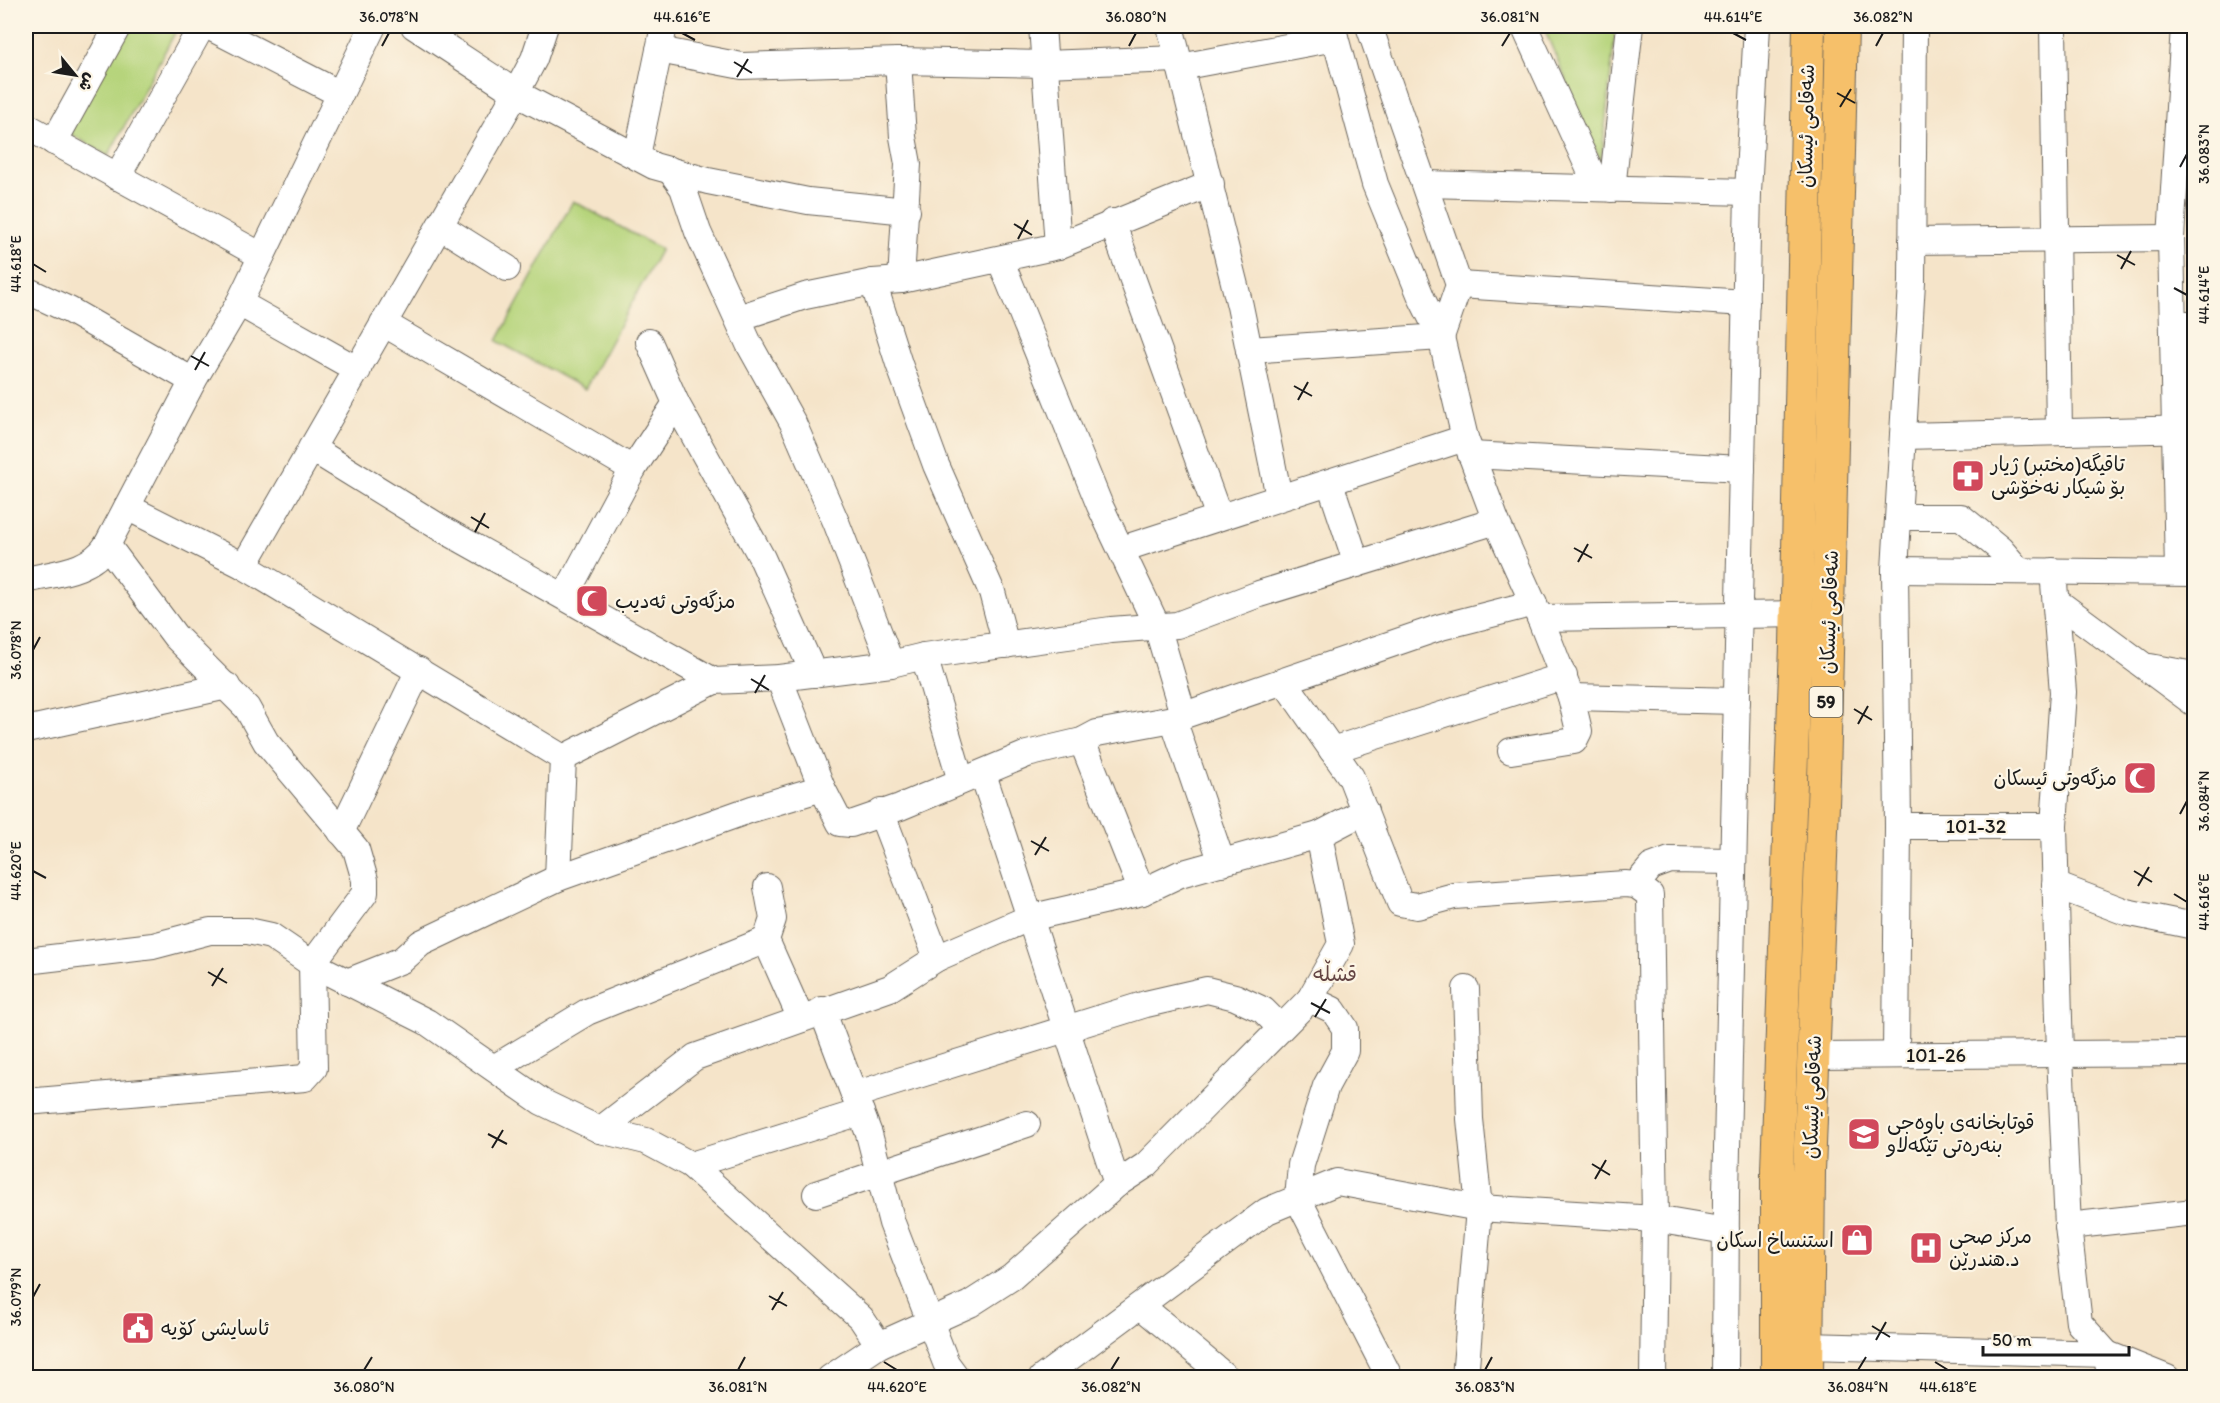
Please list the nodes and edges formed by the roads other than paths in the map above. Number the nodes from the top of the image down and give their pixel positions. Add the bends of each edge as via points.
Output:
1 (118, 26) edge
2 (201, 26) edge
3 (208, 26) edge
4 (373, 26) edge
5 (414, 26) edge
6 (545, 26) edge
7 (1042, 26) edge
8 (1170, 26) edge
9 (1369, 26) edge
10 (1524, 26) edge
11 (1630, 26) edge
12 (1757, 26) edge
13 (1809, 26) edge
14 (1842, 26) edge
15 (1914, 26) edge
16 (2053, 26) edge
17 (2184, 26) edge
18 (1333, 32) edge
19 (662, 38) edge
20 (898, 61) junction
21 (1179, 63) junction
22 (1044, 64) junction
23 (2188, 86) edge
24 (516, 93) junction
25 (340, 94) junction
26 (26, 126) edge
27 (54, 142) junction
28 (637, 156) junction
29 (670, 170) junction
30 (117, 177) junction
31 (1211, 184) junction
32 (1425, 184) junction
33 (1605, 188) junction
34 (1748, 192) junction
35 (906, 212) junction
36 (1112, 222) junction
37 (2180, 224) edge
38 (440, 226) junction
39 (2056, 240) junction
40 (1912, 241) junction
41 (1058, 246) junction
42 (260, 255) junction
43 (1000, 259) junction
44 (507, 268) dead end
45 (901, 280) junction
46 (873, 282) junction
47 (1459, 285) junction
48 (26, 290) edge
49 (239, 303) junction
50 (1746, 303) junction
51 (738, 318) junction
52 (383, 323) junction
53 (2184, 324) edge
54 (1442, 337) junction
55 (649, 342) dead end
56 (1249, 350) junction
57 (358, 370) junction
58 (193, 381) junction
59 (676, 402) junction
60 (2185, 429) edge
61 (2059, 432) junction
62 (1903, 436) junction
63 (1468, 446) junction
64 (311, 448) junction
65 (633, 469) junction
66 (1742, 469) junction
67 (1330, 483) junction
68 (1279, 497) junction
69 (127, 507) junction
70 (1219, 517) junction
71 (1899, 517) junction
72 (1496, 521) junction
73 (107, 545) junction
74 (1122, 549) junction
75 (1357, 564) junction
76 (244, 566) junction
77 (1895, 570) junction
78 (2019, 571) junction
79 (2053, 571) junction
80 (2186, 572) edge
81 (26, 580) edge
82 (566, 596) junction
83 (2056, 601) junction
84 (1537, 610) junction
85 (1796, 614) junction
86 (1739, 615) junction
87 (1158, 626) junction
88 (1006, 645) junction
89 (924, 656) junction
90 (891, 664) junction
91 (2147, 666) junction
92 (419, 670) junction
93 (814, 674) junction
94 (2194, 675) edge
95 (779, 678) junction
96 (714, 681) junction
97 (1284, 681) junction
98 (227, 686) junction
99 (1568, 687) junction
100 (1737, 701) junction
101 (2194, 703) edge
102 (1178, 716) junction
103 (26, 730) edge
104 (1082, 741) junction
105 (1332, 750) junction
106 (1511, 751) dead end
107 (563, 759) junction
108 (972, 777) junction
109 (822, 788) junction
110 (1365, 811) junction
111 (881, 812) junction
112 (1898, 826) junction
113 (2054, 826) junction
114 (341, 832) junction
115 (1319, 835) junction
116 (1733, 861) junction
117 (1222, 863) junction
118 (558, 878) junction
119 (1636, 885) junction
120 (2055, 885) junction
121 (767, 887) dead end
122 (1142, 892) junction
123 (1029, 918) junction
124 (2194, 926) edge
125 (765, 940) junction
126 (937, 958) junction
127 (26, 961) edge
128 (312, 964) junction
129 (347, 982) junction
130 (1466, 989) dead end
131 (1310, 999) junction
132 (812, 1015) junction
133 (1280, 1027) junction
134 (1068, 1029) junction
135 (2194, 1053) edge
136 (1896, 1055) junction
137 (1812, 1056) junction
138 (2060, 1056) junction
139 (494, 1068) junction
140 (26, 1102) edge
141 (857, 1103) junction
142 (1027, 1124) dead end
143 (600, 1130) junction
144 (1810, 1141) junction
145 (1778, 1143) junction
146 (690, 1165) junction
147 (879, 1173) junction
148 (1117, 1184) junction
149 (816, 1194) dead end
150 (1298, 1199) junction
151 (1479, 1208) junction
152 (2194, 1212) edge
153 (1654, 1219) junction
154 (2068, 1226) junction
155 (1726, 1231) junction
156 (1141, 1306) junction
157 (930, 1322) junction
158 (879, 1345) junction
159 (1808, 1346) junction
160 (2108, 1366) edge
161 (860, 1370) edge
162 (1051, 1375) edge
163 (830, 1377) edge
164 (957, 1377) edge
165 (1227, 1377) edge
166 (1390, 1377) edge
167 (1465, 1377) edge
168 (1653, 1377) edge
169 (1725, 1377) edge
170 (1777, 1377) edge
171 (1807, 1377) edge
172 (2168, 1377) edge

1 - 27 street
2 - 30 street
3 - 25 street
4 - 25 street
5 - 24 street
6 - 24 street via 534,59
7 - 22 street
8 - 21 street
9 - 32 street
10 - 33 street
11 - 33 street
12 - 34 street
13 - 85 main road, شەقامی ئیسکان / 59
14 - 137 main road, شەقامی ئیسکان / 59 via 1824,778
15 - 40 street
16 - 39 street
17 - 23 street
18 - 21 street
18 - 54 street via 1375,184
19 - 20 street via 742,66
19 - 28 street
20 - 22 street
20 - 35 street via 908,164
21 - 22 street
21 - 31 street
22 - 41 street
23 - 37 street
24 - 28 street
24 - 38 street
25 - 42 street
26 - 27 street
27 - 30 street
28 - 29 street
29 - 35 street via 808,201
29 - 51 street via 684,188 698,232
30 - 42 street
31 - 36 street
31 - 56 street
32 - 33 street
32 - 47 street
33 - 34 street
34 - 50 street
35 - 45 street
36 - 41 street
36 - 70 street
37 - 39 street
37 - 53 street
38 - 44 street
38 - 52 street
39 - 40 street
39 - 61 street
40 - 62 street
41 - 43 street
42 - 49 street
43 - 45 street
43 - 74 street via 1100,506
45 - 46 street
46 - 51 street via 805,296
46 - 88 street via 936,465 992,591
47 - 50 street
47 - 54 street
48 - 58 street via 69,310
49 - 57 street
49 - 58 street
50 - 66 street
51 - 90 street via 793,423
52 - 57 street
52 - 65 street
53 - 60 street
54 - 56 street
54 - 63 street
55 - 59 street
56 - 68 street
57 - 64 street
58 - 69 street
59 - 65 street
59 - 93 street via 762,558
60 - 61 street
60 - 80 street
61 - 62 street
62 - 71 street
63 - 66 street
63 - 67 street
63 - 72 street
64 - 76 street
64 - 82 street via 439,527
65 - 82 street
66 - 86 street
67 - 68 street
67 - 75 street
68 - 70 street
69 - 73 street
69 - 76 street
70 - 74 street
71 - 77 street
71 - 78 street via 1961,517 2000,549
72 - 75 street
72 - 84 street
73 - 81 street via 97,558 82,567
73 - 98 street via 176,636
74 - 87 street
75 - 87 street via 1259,594 1177,625
76 - 92 street
77 - 78 street
77 - 112 street
78 - 79 street
79 - 80 street
79 - 83 street
82 - 96 street
83 - 91 street
83 - 113 street via 2063,692
84 - 86 street
84 - 97 street via 1441,627
84 - 99 street
85 - 86 street
85 - 145 main road, شەقامی ئیسکان / 59
86 - 100 street
87 - 88 street
87 - 102 street
88 - 89 street
89 - 90 street
89 - 108 street
90 - 93 street
91 - 94 street
91 - 101 street
92 - 107 street
92 - 114 street
93 - 95 street
95 - 96 street
95 - 109 street
96 - 107 street
97 - 102 street
97 - 105 street
98 - 103 street
98 - 114 street via 247,708 266,742
99 - 100 street
99 - 105 street
99 - 106 street via 1578,737 1574,741
100 - 116 street
102 - 104 street via 1097,733
102 - 117 street
104 - 108 street via 1027,754
104 - 122 street
105 - 110 street via 1351,777
107 - 118 street
108 - 111 street
108 - 123 street
109 - 111 street via 840,823 851,824
109 - 118 street
110 - 115 street
110 - 119 street via 1400,903 1417,906 1454,896
111 - 126 street
112 - 113 street, 101-32
112 - 136 street
113 - 120 street
114 - 128 street via 356,849 365,892
115 - 117 street
115 - 131 street via 1341,944
116 - 119 street via 1670,860 1651,867
116 - 155 street
117 - 122 street via 1180,874
118 - 129 street via 422,943 402,960
119 - 153 street via 1650,895
120 - 124 street via 2126,912
120 - 138 street
121 - 125 street via 774,919
122 - 123 street
123 - 126 street
123 - 134 street
125 - 132 street
125 - 139 street via 586,1012
126 - 132 street via 890,988
127 - 128 street via 153,946 210,931 248,931 271,936
128 - 129 street
128 - 140 street via 314,1068 305,1078
129 - 139 street via 427,1022
130 - 151 street via 1470,1119
131 - 133 street
131 - 150 street via 1333,1010 1346,1028 1345,1051 1326,1086 1301,1165
132 - 141 street
132 - 143 street via 695,1057
133 - 134 street via 1263,1010 1207,990
133 - 148 street via 1146,1165
134 - 141 street via 969,1057
134 - 148 street
135 - 138 street, 101-26
136 - 137 street, 101-26
136 - 138 street, 101-26
137 - 144 main road, شەقامی ئیسکان / 59
138 - 154 street
139 - 143 street via 542,1102
141 - 146 street
141 - 147 street
142 - 147 street
143 - 146 street via 646,1141
144 - 145 main road
144 - 159 main road, شەقامی ئیسکان / 59
145 - 170 main road, شەقامی ئیسکان / 59
146 - 158 street via 861,1317
147 - 149 street
147 - 157 street via 892,1223
148 - 157 street via 1012,1277 970,1304
150 - 151 street via 1337,1182
150 - 156 street via 1267,1211
150 - 166 street
151 - 153 street
151 - 167 street
152 - 154 street
153 - 155 street
153 - 168 street
154 - 160 street via 2079,1323
155 - 169 street
156 - 162 street
156 - 165 street
157 - 158 street
157 - 164 street via 946,1364
158 - 161 street
159 - 160 street
159 - 171 main road, شەقامی ئیسکان / 59
160 - 172 street
161 - 163 street

